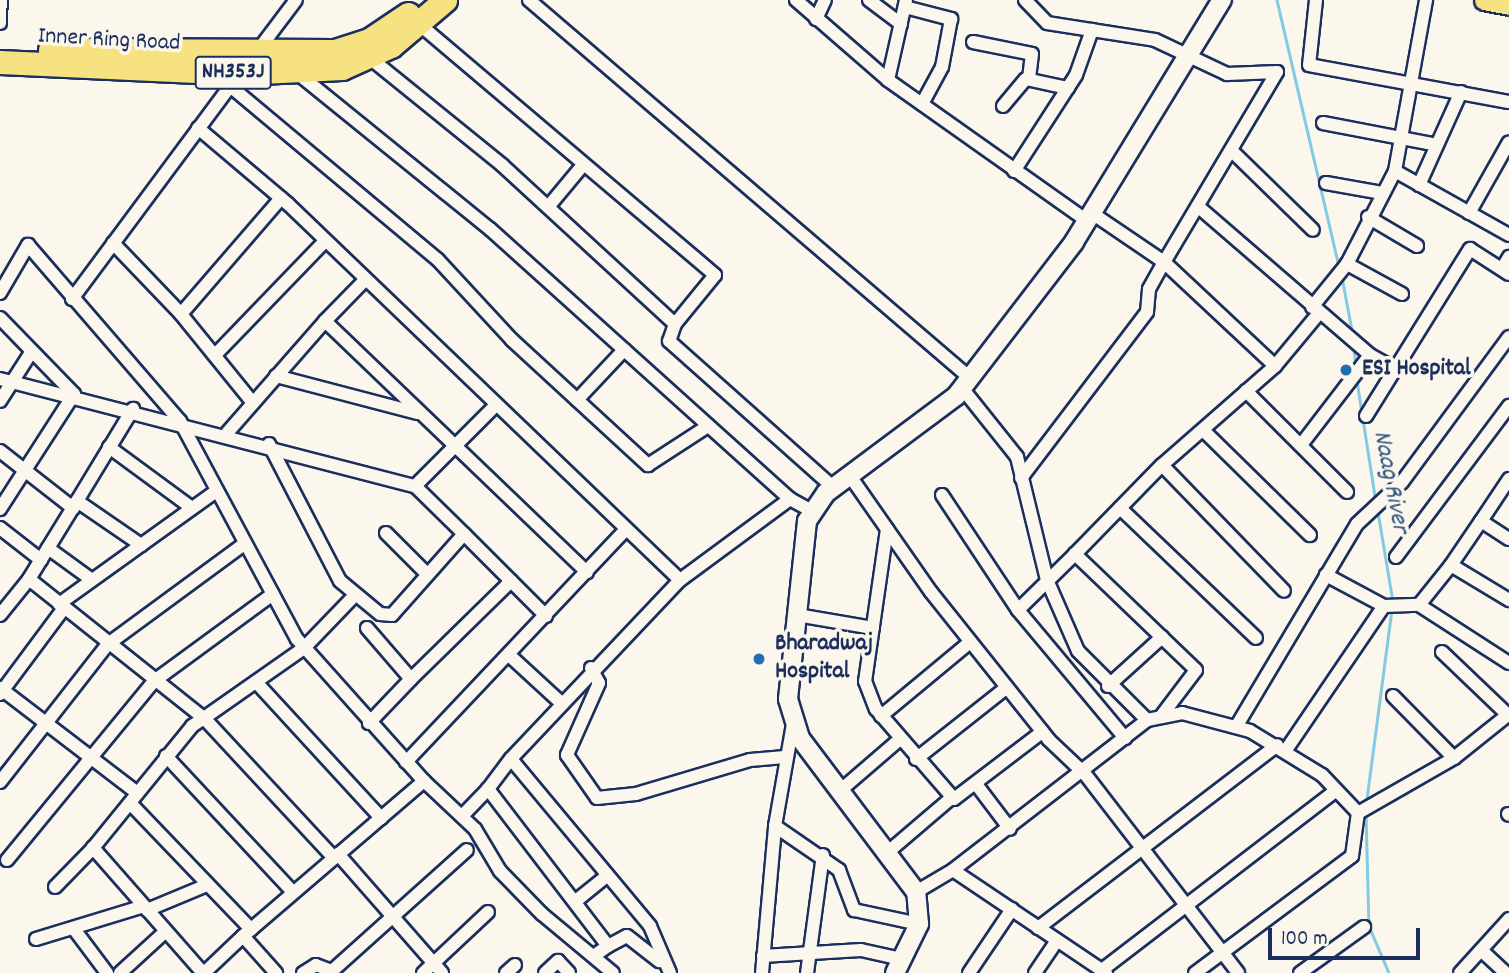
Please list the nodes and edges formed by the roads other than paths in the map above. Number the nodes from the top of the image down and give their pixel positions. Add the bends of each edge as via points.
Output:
1 (1, 0) edge
2 (296, 0) edge
3 (423, 0) edge
4 (445, 0) edge
5 (529, 0) edge
6 (796, 0) edge
7 (825, 0) edge
8 (869, 0) edge
9 (1025, 0) edge
10 (1222, 0) edge
11 (1316, 0) edge
12 (1426, 0) edge
13 (1483, 0) edge
14 (906, 4) edge
15 (1509, 5) edge
16 (816, 19) junction
17 (0, 23) edge
18 (420, 24) junction
19 (901, 24) junction
20 (1092, 30) junction
21 (973, 42) dead end
22 (0, 49) edge
23 (370, 58) junction
24 (1189, 58) junction
25 (0, 62) edge
26 (241, 72) junction
27 (296, 72) junction
28 (1029, 79) junction
29 (888, 80) junction
30 (1412, 82) junction
31 (1068, 88) junction
32 (1461, 92) junction
33 (1509, 103) edge
34 (922, 104) junction
35 (1003, 106) dead end
36 (1323, 123) dead end
37 (198, 128) junction
38 (1400, 138) junction
39 (1437, 145) junction
40 (1508, 148) edge
41 (1234, 153) junction
42 (583, 164) junction
43 (1014, 171) junction
44 (1395, 171) junction
45 (1326, 183) dead end
46 (1419, 185) junction
47 (1382, 193) junction
48 (281, 198) junction
49 (548, 207) junction
50 (1200, 209) junction
51 (1469, 213) junction
52 (1089, 217) junction
53 (1368, 217) junction
54 (1313, 230) dead end
55 (1509, 235) edge
56 (325, 241) junction
57 (113, 243) junction
58 (1417, 246) dead end
59 (1509, 257) edge
60 (1164, 262) junction
61 (1344, 266) junction
62 (1506, 272) edge
63 (364, 282) junction
64 (0, 293) edge
65 (1402, 295) dead end
66 (72, 299) junction
67 (1315, 310) junction
68 (181, 313) junction
69 (0, 318) edge
70 (324, 321) junction
71 (675, 324) junction
72 (1509, 337) edge
73 (624, 350) junction
74 (32, 351) junction
75 (215, 355) junction
76 (1370, 355) junction
77 (1275, 366) junction
78 (1395, 369) junction
79 (276, 376) junction
80 (7, 380) edge
81 (966, 383) junction
82 (1246, 391) junction
83 (74, 394) junction
84 (577, 400) junction
85 (0, 401) edge
86 (253, 403) junction
87 (495, 406) junction
88 (1509, 406) edge
89 (133, 409) junction
90 (418, 413) junction
91 (1366, 416) dead end
92 (180, 421) junction
93 (708, 426) junction
94 (1203, 429) junction
95 (227, 433) junction
96 (269, 444) junction
97 (1301, 445) junction
98 (110, 447) junction
99 (452, 449) junction
100 (0, 451) edge
101 (1162, 465) junction
102 (24, 470) junction
103 (850, 476) junction
104 (1021, 478) junction
105 (1509, 479) edge
106 (415, 485) junction
107 (834, 488) junction
108 (216, 491) junction
109 (1347, 492) dead end
110 (942, 495) dead end
111 (790, 499) junction
112 (75, 504) junction
113 (192, 508) junction
114 (1120, 508) junction
115 (0, 509) edge
116 (813, 512) junction
117 (1481, 521) junction
118 (0, 528) edge
119 (626, 529) junction
120 (887, 529) junction
121 (386, 533) dead end
122 (464, 534) junction
123 (1310, 535) dead end
124 (1509, 539) edge
125 (244, 544) junction
126 (141, 545) junction
127 (48, 548) junction
128 (1075, 554) junction
129 (1395, 557) dead end
130 (41, 560) junction
131 (1451, 565) junction
132 (587, 572) junction
133 (427, 574) junction
134 (1326, 575) junction
135 (29, 579) junction
136 (92, 580) junction
137 (680, 580) junction
138 (1047, 580) junction
139 (510, 581) junction
140 (1284, 591) dead end
141 (273, 594) junction
142 (354, 596) junction
143 (1509, 600) edge
144 (61, 606) junction
145 (1386, 606) junction
146 (1416, 606) junction
147 (3, 607) edge
148 (1018, 610) junction
149 (797, 615) junction
150 (546, 616) junction
151 (367, 628) dead end
152 (873, 628) junction
153 (1163, 637) junction
154 (1255, 638) dead end
155 (970, 642) junction
156 (108, 644) junction
157 (304, 648) junction
158 (1442, 652) dead end
159 (509, 655) junction
160 (1509, 663) edge
161 (591, 668) junction
162 (411, 679) junction
163 (154, 681) junction
164 (256, 682) junction
165 (1108, 686) junction
166 (1006, 688) junction
167 (1, 691) edge
168 (1394, 696) dead end
169 (559, 701) junction
170 (1508, 714) edge
171 (1162, 715) junction
172 (881, 716) junction
173 (204, 718) junction
174 (1147, 720) junction
175 (369, 723) junction
176 (45, 724) junction
177 (793, 724) junction
178 (1236, 727) junction
179 (1042, 732) junction
180 (1125, 738) junction
181 (900, 739) junction
182 (1282, 747) junction
183 (166, 756) junction
184 (785, 757) junction
185 (1454, 758) junction
186 (90, 759) junction
187 (511, 759) junction
188 (916, 759) junction
189 (406, 762) junction
190 (1085, 774) junction
191 (424, 781) junction
192 (0, 782) edge
193 (976, 783) junction
194 (488, 789) junction
195 (842, 789) junction
196 (1335, 791) junction
197 (133, 797) junction
198 (950, 799) junction
199 (1362, 812) junction
200 (462, 816) junction
201 (381, 818) junction
202 (775, 826) junction
203 (1010, 829) junction
204 (1137, 846) junction
205 (93, 848) junction
206 (467, 850) dead end
207 (888, 852) junction
208 (823, 855) junction
209 (336, 856) junction
210 (7, 860) dead end
211 (954, 870) junction
212 (607, 876) junction
213 (207, 885) junction
214 (55, 887) dead end
215 (293, 892) junction
216 (916, 892) junction
217 (577, 900) junction
218 (1184, 905) junction
219 (145, 908) junction
220 (1012, 909) junction
221 (488, 912) dead end
222 (393, 918) junction
223 (1509, 919) edge
224 (919, 924) junction
225 (1364, 927) dead end
226 (1038, 928) junction
227 (74, 929) junction
228 (166, 931) junction
229 (247, 932) junction
230 (36, 939) dead end
231 (1056, 942) junction
232 (608, 946) junction
233 (1481, 950) junction
234 (1221, 951) junction
235 (808, 953) junction
236 (595, 955) junction
237 (763, 956) junction
238 (1086, 961) junction
239 (660, 963) junction
240 (438, 968) edge
241 (901, 968) edge
242 (1104, 972) edge
243 (107, 973) edge
244 (120, 973) edge
245 (204, 973) edge
246 (276, 973) edge
247 (303, 973) edge
248 (423, 973) edge
249 (545, 973) edge
250 (569, 973) edge
251 (613, 973) edge
252 (670, 973) edge
253 (762, 973) edge
254 (807, 973) edge
255 (969, 973) edge
256 (1035, 973) edge
257 (1078, 973) edge
258 (1195, 973) edge
259 (1238, 973) edge
260 (1300, 973) edge
261 (1460, 973) edge
262 (1507, 973) edge

1 - 17 street
2 - 26 street
3 - 26 highway, Inner Ring Road / NH353J via 355,46
4 - 18 highway, Inner Ring Road / NH353J
5 - 81 street
6 - 16 street
7 - 16 street
8 - 19 street
9 - 20 street via 1040,20
10 - 24 street
11 - 30 street via 1309,65
12 - 30 street
13 - 15 main road
14 - 19 street
14 - 34 street via 951,19 942,67
16 - 29 street
18 - 23 highway, Inner Ring Road / NH353J
18 - 42 street
19 - 29 street
20 - 24 street via 1155,40
20 - 31 street
21 - 28 street via 1032,54
22 - 26 highway, NH353J
23 - 27 highway, Inner Ring Road / NH353J
23 - 49 street
24 - 41 street via 1227,74 1277,72
24 - 52 street
25 - 26 highway, Inner Ring Road / NH353J
26 - 27 highway, Inner Ring Road / NH353J
26 - 37 street
26 - 84 street
27 - 73 street via 490,229
28 - 31 street
28 - 35 street
29 - 34 street
30 - 32 street
30 - 38 street
31 - 43 street
32 - 33 street
32 - 39 street
34 - 43 street
36 - 38 street
37 - 48 street
37 - 57 street
38 - 39 street
38 - 44 street
39 - 46 street
40 - 51 street
41 - 50 street
41 - 54 street
42 - 49 street
42 - 71 street via 715,275
43 - 52 street
44 - 46 street
44 - 47 street
45 - 47 street
46 - 51 street
47 - 53 street
48 - 56 street
48 - 68 street
49 - 71 street
50 - 60 street
50 - 67 street
51 - 55 street
52 - 60 street
52 - 81 street
53 - 58 street
53 - 61 street
56 - 63 street
56 - 75 street
57 - 66 street
57 - 68 street
59 - 62 street
60 - 77 street
60 - 104 street via 1149,289 1147,312
61 - 65 street
61 - 67 street
62 - 78 street via 1470,249
63 - 70 street
63 - 87 street
64 - 66 street via 28,245
66 - 92 street
67 - 76 street
67 - 77 street
68 - 75 street
69 - 74 street
70 - 79 street
70 - 90 street
71 - 107 street via 669,341
72 - 134 street
73 - 84 street
73 - 93 street
74 - 80 street
74 - 83 street
75 - 86 street
76 - 78 street
76 - 97 street
77 - 82 street
78 - 91 street
79 - 86 street
79 - 90 street
80 - 83 street
80 - 85 street
81 - 103 street
81 - 104 street via 1017,457
82 - 94 street
82 - 97 street
83 - 89 street
83 - 102 street
84 - 93 street via 648,466
86 - 95 street
87 - 99 street
87 - 119 street
88 - 129 street
89 - 92 street
89 - 98 street
90 - 99 street
92 - 95 street
92 - 108 street
93 - 111 street
94 - 101 street
94 - 123 street
95 - 96 street
96 - 106 street
96 - 142 street
97 - 109 street
98 - 112 street
98 - 113 street
99 - 106 street
99 - 132 street
100 - 102 street
101 - 114 street
101 - 140 street
102 - 112 street
102 - 115 street
103 - 107 street
103 - 120 street
104 - 138 street
105 - 117 street
106 - 122 street
107 - 116 street
108 - 113 street
108 - 125 street
110 - 148 street
111 - 116 street
111 - 137 street
112 - 126 street
112 - 127 street
113 - 126 street
114 - 128 street
114 - 154 street
116 - 149 street
117 - 124 street
117 - 131 street
118 - 130 street
119 - 132 street
119 - 137 street
120 - 152 street
120 - 155 street
121 - 133 street
122 - 133 street
122 - 139 street
125 - 141 street
125 - 156 street
126 - 136 street
127 - 130 street
127 - 136 street
128 - 138 street
128 - 153 street
130 - 135 street
131 - 143 street
131 - 146 street
132 - 150 street
133 - 142 street via 392,615
134 - 145 street
134 - 178 street
135 - 144 street
135 - 147 street
136 - 144 street
137 - 161 street
138 - 148 street
138 - 165 street via 1078,651
139 - 150 street
139 - 162 street
141 - 157 street
141 - 163 street
142 - 157 street
144 - 156 street
144 - 167 street
145 - 146 street
145 - 182 street
146 - 160 street
148 - 180 street
149 - 152 street
149 - 177 street via 788,699
150 - 159 street
151 - 162 street
152 - 172 street via 866,690
153 - 165 street
153 - 171 street via 1196,670
155 - 166 street
155 - 172 street
156 - 163 street
156 - 176 street
157 - 164 street
157 - 175 street
158 - 170 street
159 - 169 street
159 - 189 street
161 - 169 street
161 - 184 street via 599,683 567,755 597,798
162 - 175 street
163 - 173 street
163 - 186 street
164 - 173 street
164 - 201 street
165 - 174 street
166 - 179 street
166 - 188 street
167 - 176 street
168 - 185 street
169 - 187 street
170 - 185 street
171 - 174 street
171 - 178 street via 1182,713
172 - 181 street
173 - 183 street
173 - 209 street
174 - 180 street
175 - 189 street
176 - 186 street
176 - 192 street
177 - 184 street
177 - 195 street
178 - 182 street
179 - 190 street
179 - 193 street
180 - 190 street
181 - 188 street
181 - 195 street
182 - 196 street
182 - 204 street
183 - 197 street
183 - 215 street
184 - 202 street
185 - 199 street via 1414,775
186 - 197 street
186 - 210 street
187 - 194 street
187 - 212 street
188 - 198 street
189 - 191 street
190 - 203 street
190 - 204 street
191 - 200 street
191 - 201 street
193 - 198 street
193 - 203 street
194 - 200 street
194 - 217 street
195 - 207 street
196 - 199 street
196 - 218 street
197 - 205 street
197 - 213 street
198 - 207 street
199 - 234 street via 1354,853
200 - 236 street via 500,871
201 - 209 street
202 - 208 street
202 - 237 street
203 - 211 street
204 - 218 street
204 - 226 street
205 - 214 street
205 - 219 street
206 - 222 street
207 - 216 street
208 - 224 street via 846,880 854,910
208 - 235 street
209 - 215 street
209 - 222 street
211 - 216 street
211 - 220 street
212 - 217 street
212 - 239 street via 650,926
213 - 219 street
213 - 229 street
215 - 229 street
216 - 224 street
217 - 232 street
218 - 234 street
218 - 242 street
219 - 227 street
219 - 228 street
220 - 226 street
220 - 255 street
221 - 240 street
222 - 240 street
222 - 247 street via 332,971 316,965
223 - 233 street
224 - 241 street
225 - 260 street
226 - 231 street
227 - 230 street
227 - 243 street
228 - 244 street
228 - 245 street
229 - 245 street
229 - 246 street
231 - 238 street
231 - 256 street
232 - 236 street
232 - 239 street via 627,936
233 - 261 street
233 - 262 street
234 - 258 street
234 - 259 street
235 - 237 street
235 - 241 street via 861,950
235 - 254 street
236 - 251 street
237 - 253 street
238 - 242 street
238 - 257 street
239 - 252 street
240 - 248 street
249 - 250 street via 558,961

